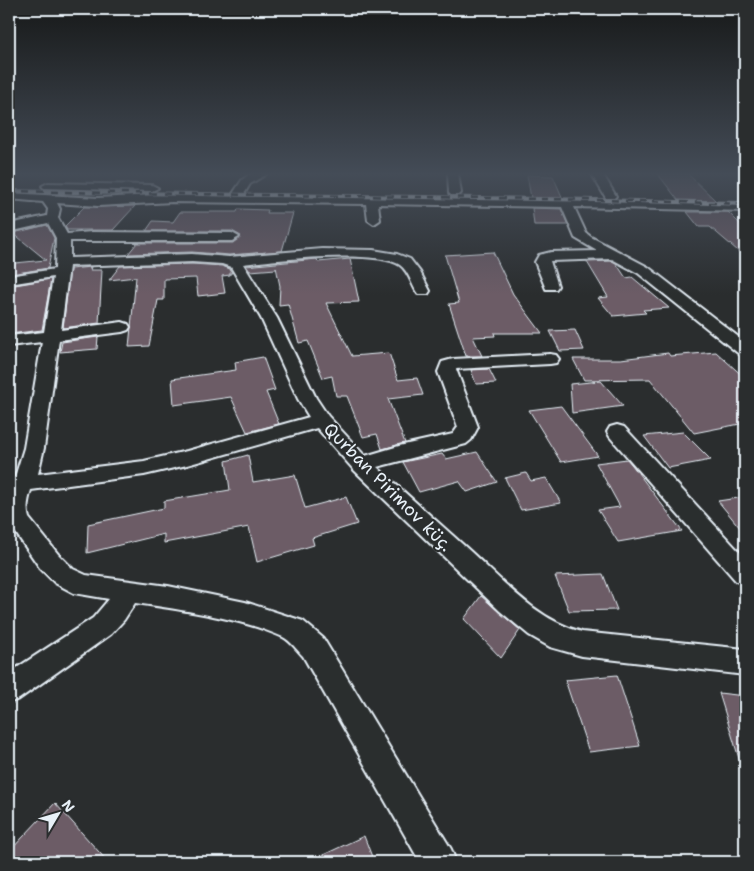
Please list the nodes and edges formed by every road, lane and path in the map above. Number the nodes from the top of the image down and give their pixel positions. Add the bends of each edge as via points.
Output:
1 (53, 214) edge
2 (373, 214) edge
3 (571, 214) edge
4 (52, 218) junction
5 (374, 220) dead end
6 (9, 228) edge
7 (232, 238) dead end
8 (615, 254) junction
9 (62, 257) junction
10 (231, 262) junction
11 (9, 280) edge
12 (550, 286) dead end
13 (423, 292) dead end
14 (122, 327) dead end
15 (52, 335) junction
16 (9, 341) edge
17 (745, 350) edge
18 (550, 359) dead end
19 (321, 420) junction
20 (617, 432) dead end
21 (361, 465) junction
22 (16, 485) edge
23 (745, 574) edge
24 (129, 591) junction
25 (745, 662) edge
26 (9, 689) edge
27 (439, 861) edge

1 - 4 street
2 - 5 street
3 - 8 street via 580,235
4 - 6 street
4 - 9 street
7 - 9 street via 85,236
8 - 12 street via 544,258 542,262
8 - 17 street via 643,270
9 - 10 street via 218,259
9 - 11 street
9 - 15 street
10 - 13 street via 299,254 389,256 407,263
10 - 19 street, Qurban Pirimov küç. via 239,267 256,294 300,386
14 - 15 street
15 - 16 street
15 - 22 street via 34,448
18 - 21 street via 448,366 447,372 468,427 464,435
19 - 21 street, Qurban Pirimov küç.
19 - 22 street via 144,468
20 - 23 street
21 - 25 street, Qurban Pirimov küç. via 538,627 582,644
22 - 24 street via 16,512 20,521 64,576 83,585
24 - 26 street via 102,626
24 - 27 street via 245,613 294,629 313,647

